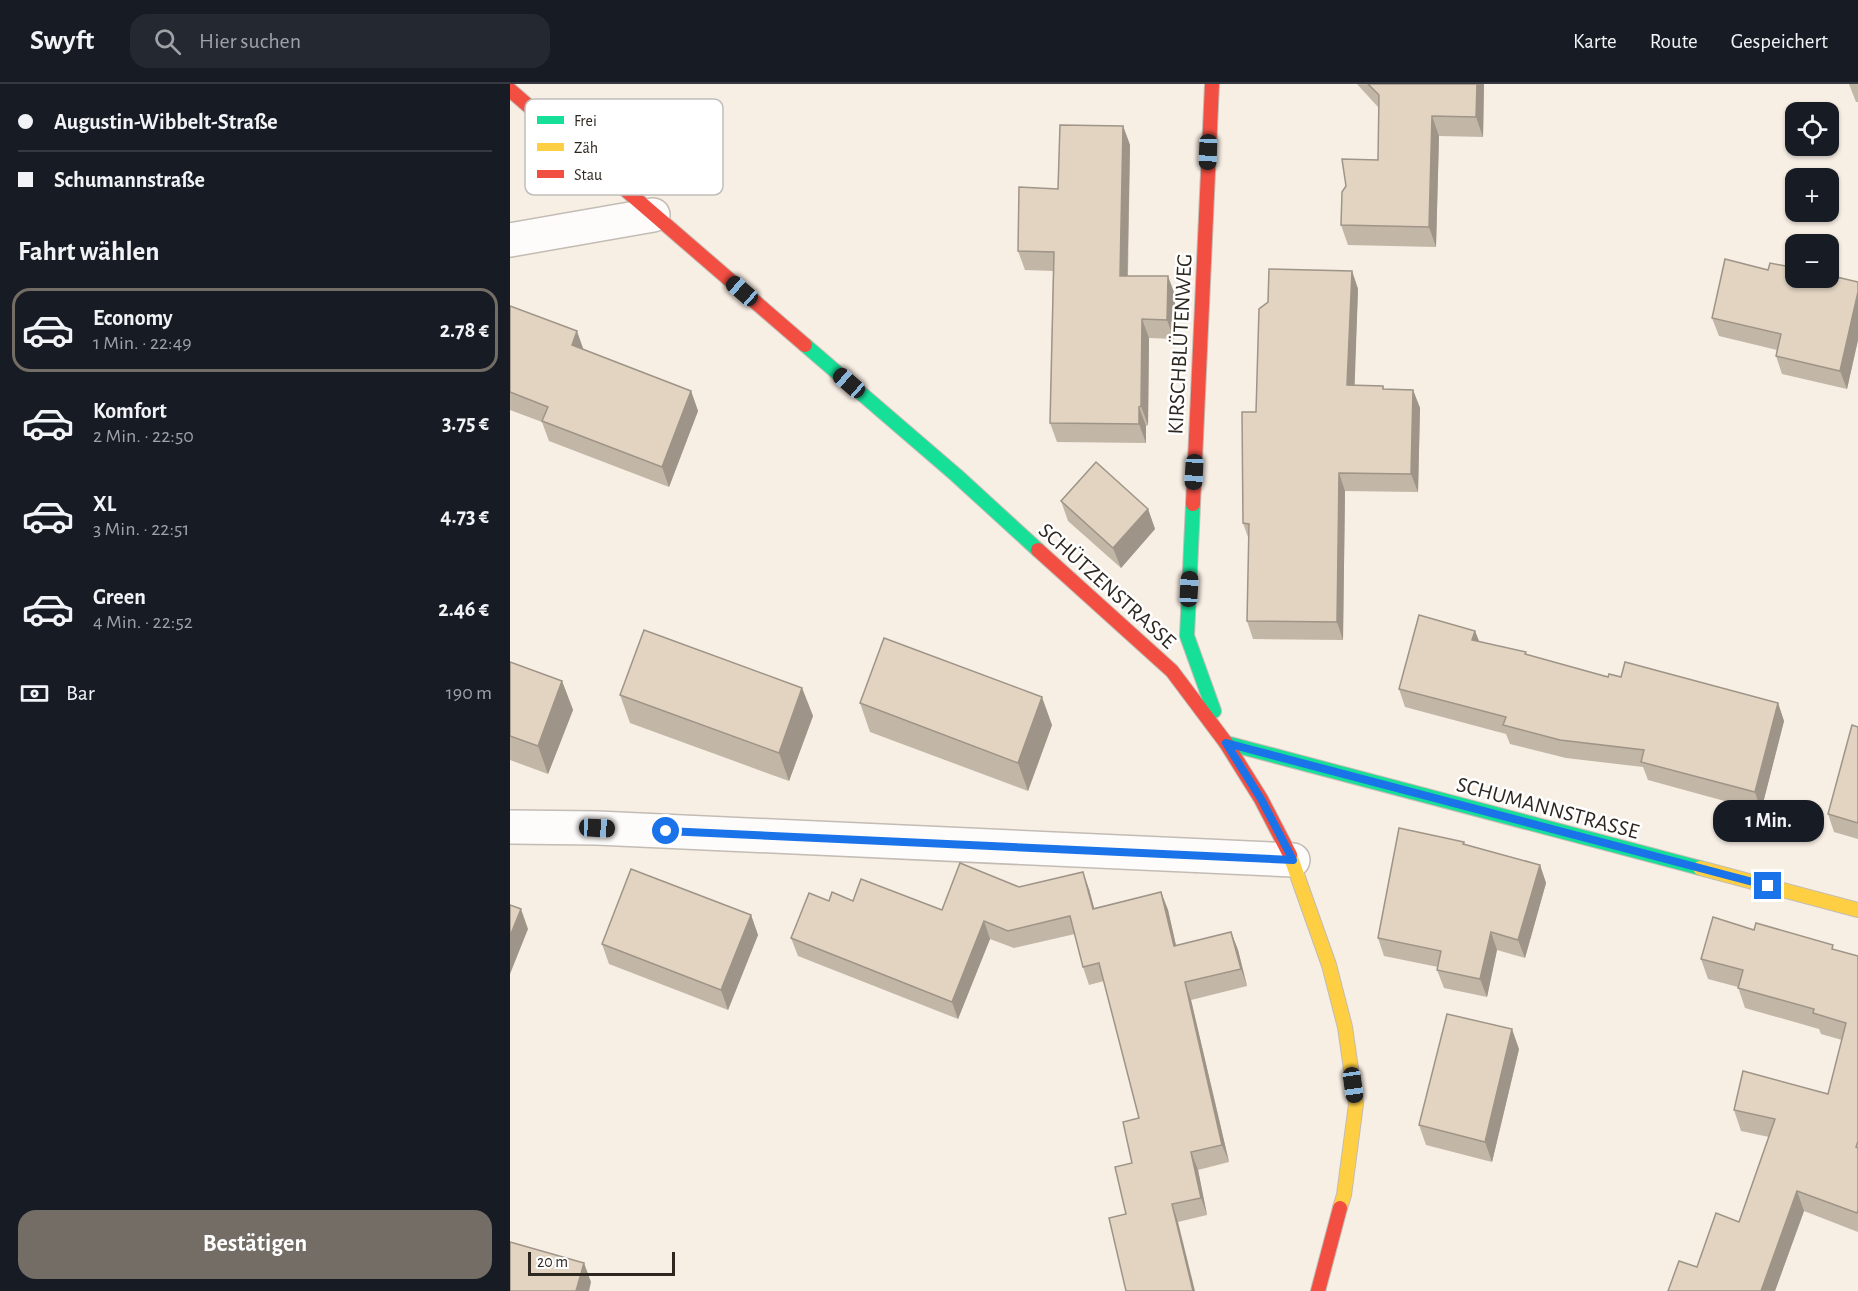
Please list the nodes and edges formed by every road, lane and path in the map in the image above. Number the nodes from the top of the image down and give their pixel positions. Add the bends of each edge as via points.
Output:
1 (1212, 84) edge
2 (510, 90) edge
3 (525, 103) edge
4 (631, 195) edge
5 (653, 214) junction
6 (510, 240) edge
7 (1226, 743) junction
8 (510, 827) edge
9 (1293, 860) junction
10 (1858, 910) edge
11 (1318, 1291) edge

1 - 7 street, KIRSCHBLÜTENWEG via 1187,636
2 - 3 street, SCHÜTZENSTRASSE
4 - 5 street, SCHÜTZENSTRASSE
5 - 6 street
5 - 7 street, SCHÜTZENSTRASSE via 956,475 1172,671
7 - 9 street, SCHÜTZENSTRASSE
7 - 10 street, SCHUMANNSTRASSE
8 - 9 street
9 - 11 street, SCHÜTZENSTRASSE via 1345,1027 1356,1104 1344,1195

